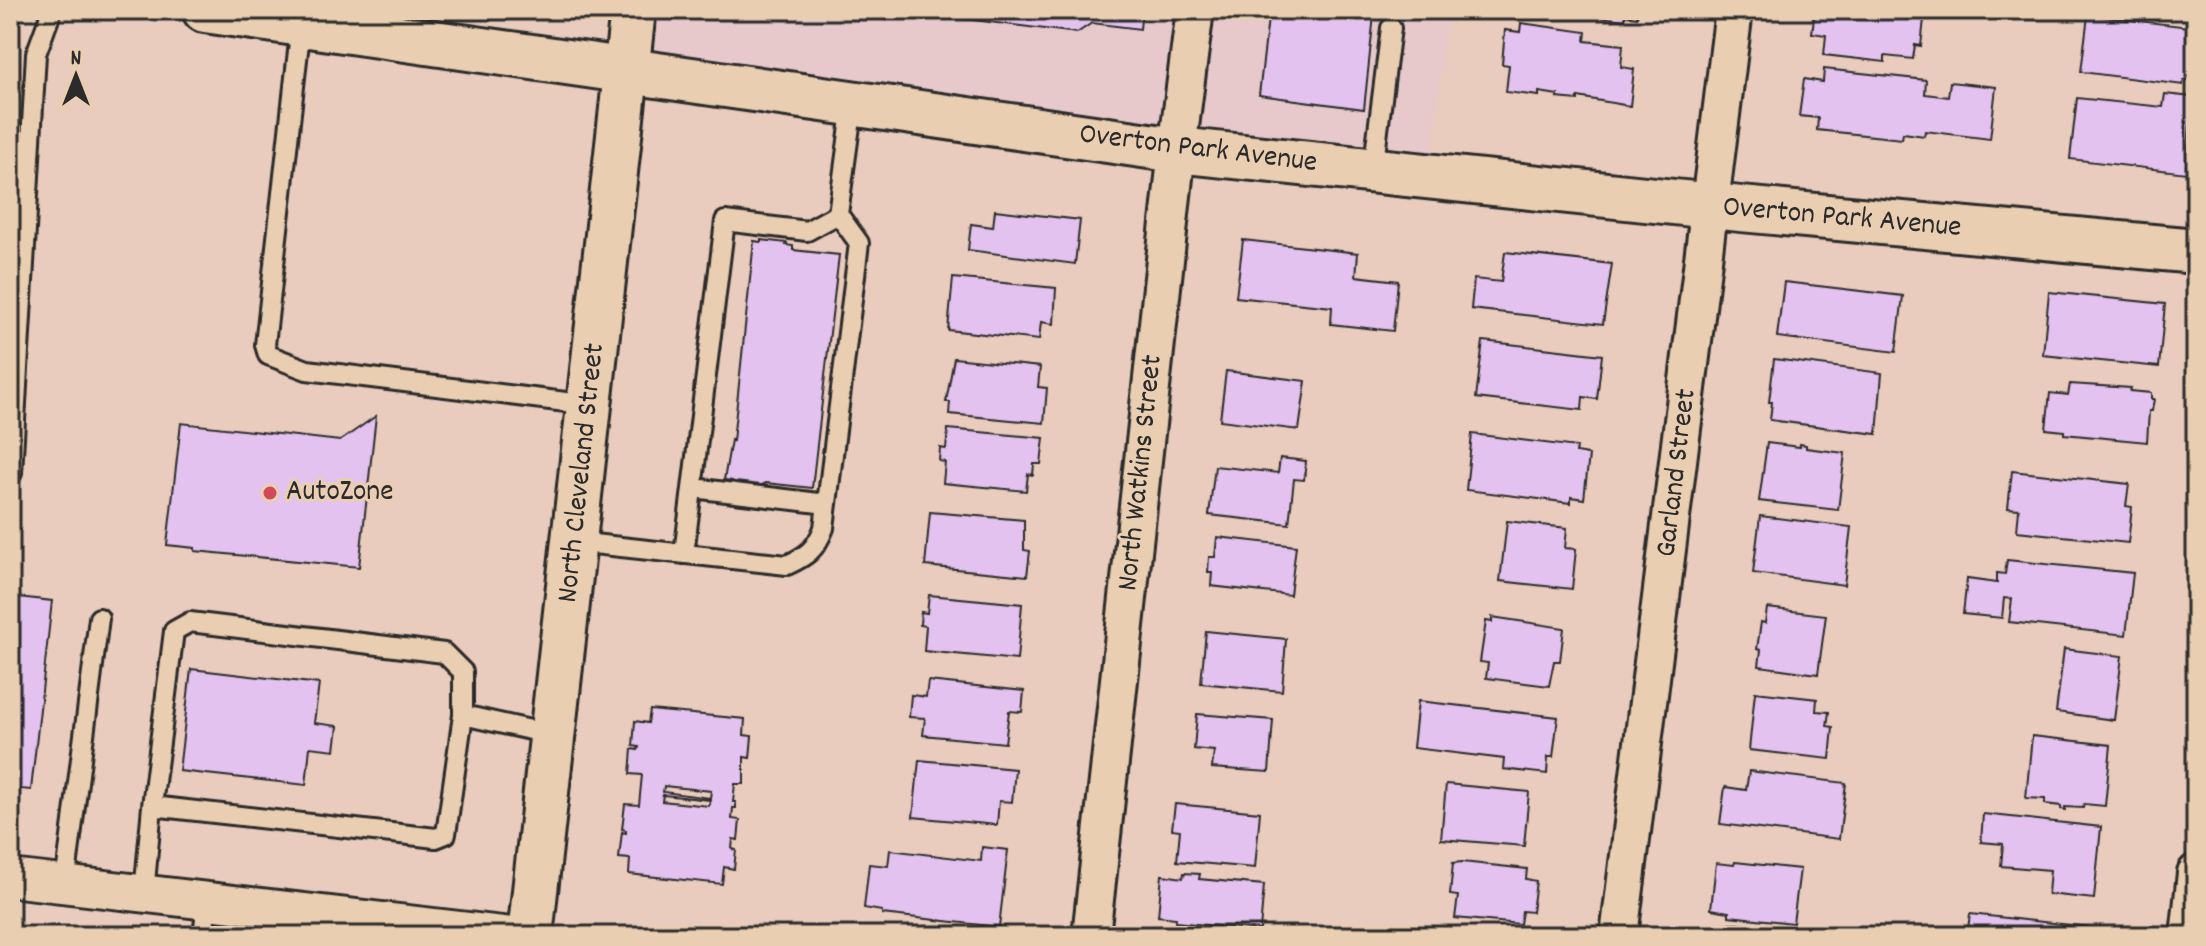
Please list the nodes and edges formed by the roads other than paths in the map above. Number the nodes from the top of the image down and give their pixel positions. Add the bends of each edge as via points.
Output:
1 (52, 10) edge
2 (205, 10) edge
3 (633, 10) edge
4 (1195, 10) edge
5 (1734, 10) edge
6 (301, 24) junction
7 (1391, 28) dead end
8 (627, 72) junction
9 (853, 104) junction
10 (1177, 150) junction
11 (1373, 170) junction
12 (1711, 206) junction
13 (838, 214) junction
14 (2196, 251) edge
15 (590, 405) junction
16 (10, 476) edge
17 (693, 488) junction
18 (827, 504) junction
19 (575, 542) junction
20 (684, 554) junction
21 (99, 618) dead end
22 (463, 715) junction
23 (553, 735) junction
24 (152, 806) junction
25 (2196, 873) edge
26 (10, 878) edge
27 (65, 884) junction
28 (144, 894) junction
29 (205, 918) edge
30 (511, 936) edge
31 (530, 936) edge
32 (1091, 936) edge
33 (1619, 936) edge
34 (2189, 936) edge

1 - 16 lane via 36,54
2 - 6 street, Overton Park Avenue
3 - 8 street, North Cleveland Street
4 - 10 street, North Watkins Street
5 - 12 street, Garland Street
6 - 8 street, Overton Park Avenue
6 - 15 lane via 268,355 307,370
7 - 11 lane
8 - 9 street, Overton Park Avenue
8 - 15 street, North Cleveland Street
9 - 10 street, Overton Park Avenue
9 - 13 lane
10 - 11 street, Overton Park Avenue
10 - 32 street, North Watkins Street
11 - 12 street, Overton Park Avenue
12 - 14 street, Overton Park Avenue
12 - 33 street, Garland Street
13 - 17 lane via 807,231 725,221
13 - 18 lane via 859,243
15 - 19 street, North Cleveland Street
17 - 18 lane
17 - 20 lane
18 - 20 lane via 817,545 787,565
19 - 20 lane
19 - 23 street, North Cleveland Street
21 - 27 lane
22 - 23 lane
22 - 24 lane via 446,834 436,838
22 - 24 lane via 463,672 444,653 190,622 174,631
23 - 31 street, North Cleveland Street
24 - 28 lane
25 - 34 street
26 - 27 street
27 - 28 street
28 - 29 street
29 - 30 street

